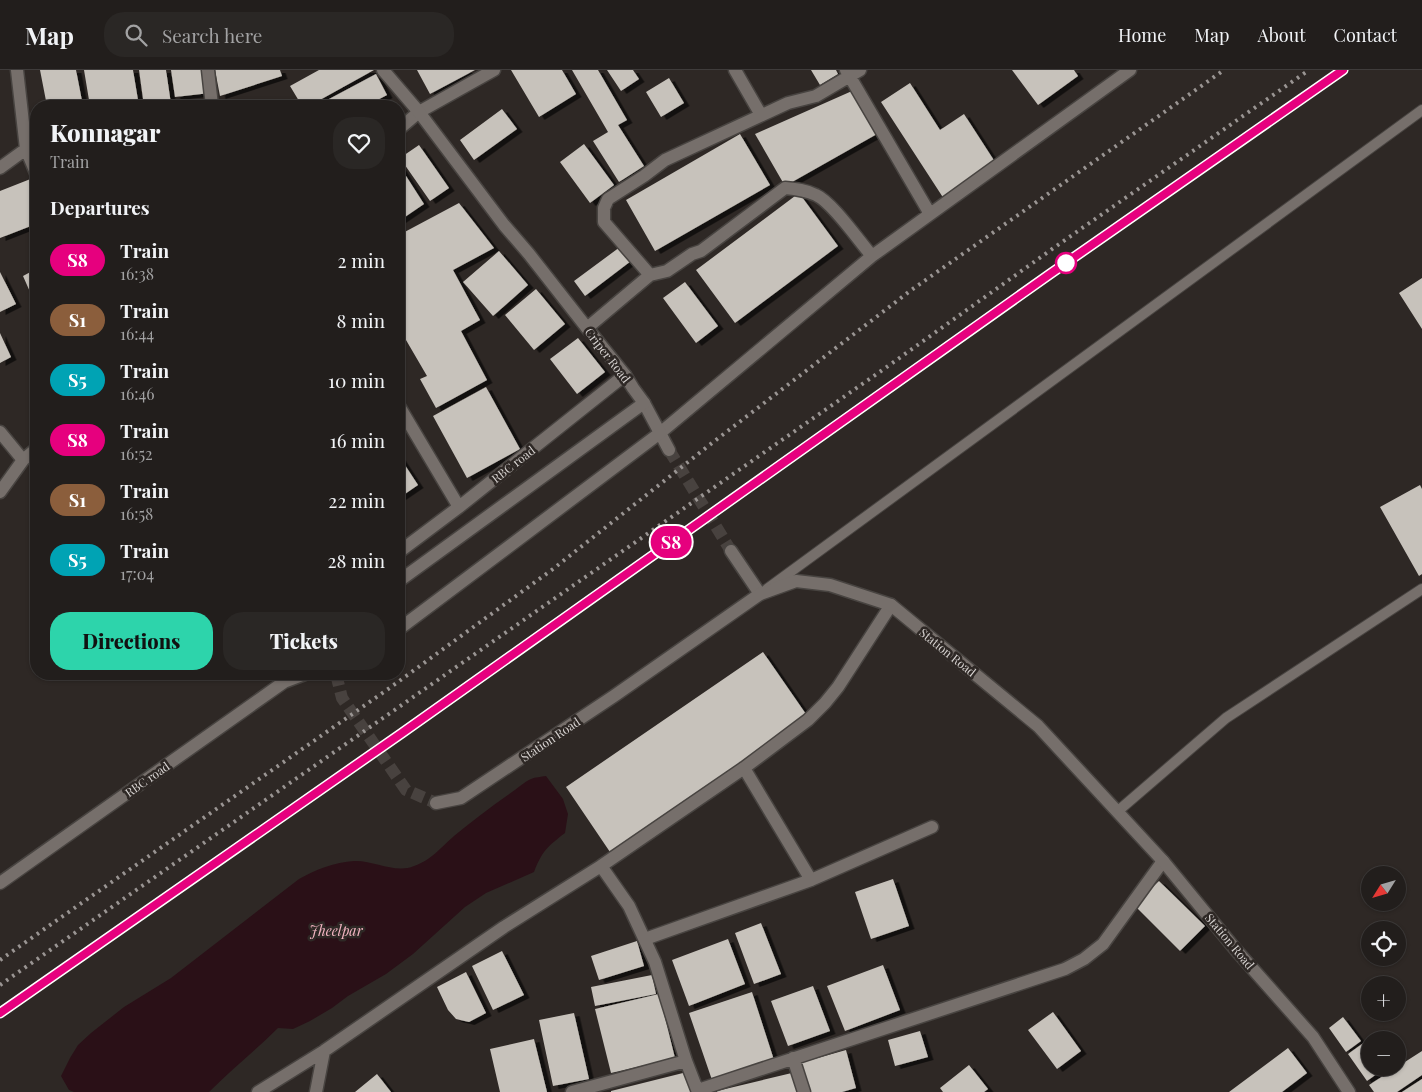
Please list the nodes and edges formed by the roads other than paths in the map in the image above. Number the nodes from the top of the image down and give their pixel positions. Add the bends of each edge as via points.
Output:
1 (17, 70) edge
2 (208, 70) edge
3 (382, 70) edge
4 (494, 70) edge
5 (736, 70) edge
6 (1130, 70) edge
7 (852, 72) edge
8 (211, 100) edge
9 (1422, 110) edge
10 (419, 112) junction
11 (761, 115) junction
12 (405, 124) edge
13 (30, 142) edge
14 (30, 148) edge
15 (0, 168) edge
16 (930, 214) junction
17 (872, 256) junction
18 (650, 274) junction
19 (586, 328) junction
20 (625, 375) junction
21 (644, 403) junction
22 (405, 416) edge
23 (0, 432) edge
24 (660, 433) junction
25 (669, 450) tunnel mouth
26 (30, 454) edge
27 (23, 460) junction
28 (0, 492) edge
29 (459, 507) junction
30 (405, 548) edge
31 (731, 551) tunnel mouth
32 (405, 577) edge
33 (1422, 589) edge
34 (760, 594) junction
35 (891, 605) junction
36 (405, 624) edge
37 (285, 680) edge
38 (744, 768) junction
39 (436, 803) tunnel mouth
40 (1118, 811) junction
41 (932, 827) dead end
42 (1163, 861) junction
43 (601, 866) junction
44 (811, 880) junction
45 (0, 883) edge
46 (645, 938) junction
47 (324, 1051) junction
48 (793, 1058) junction
49 (686, 1061) junction
50 (698, 1091) edge
51 (258, 1092) edge
52 (316, 1092) edge
53 (572, 1092) edge
54 (804, 1092) edge
55 (1349, 1092) edge

1 - 13 street
2 - 8 street
3 - 10 street, Criper Road
4 - 10 street
5 - 11 street
6 - 16 street
7 - 11 street via 816,96
7 - 16 street
9 - 34 lane
10 - 12 street
10 - 19 street, Criper Road
11 - 18 street via 665,160 608,199 604,222
14 - 15 street
16 - 17 street
17 - 18 street via 833,208 819,196 806,190 785,188 701,251 667,271
17 - 24 street
18 - 19 street
19 - 20 street, Criper Road
20 - 21 street, Criper Road
20 - 29 street, RBC road
21 - 24 street, Criper Road
21 - 32 street
22 - 29 street
23 - 27 street
24 - 25 street, Criper Road
24 - 36 street
26 - 27 street
27 - 28 street
29 - 30 street, RBC road
31 - 34 street
33 - 40 lane via 1226,718
34 - 35 street, Station Road via 796,581 830,584
34 - 39 street, Station Road via 461,798
35 - 38 street via 825,704
35 - 40 street, Station Road via 1038,726
37 - 45 street, RBC road
38 - 43 street
38 - 44 street
40 - 42 street, Station Road
41 - 44 street
42 - 48 street via 1103,944 1084,959 1065,969
42 - 55 street, Station Road via 1313,1037
43 - 46 street via 629,906
43 - 47 street via 504,927
44 - 46 street
46 - 49 street
47 - 51 street
47 - 52 street
48 - 50 street
48 - 54 street
49 - 50 street
49 - 53 street

